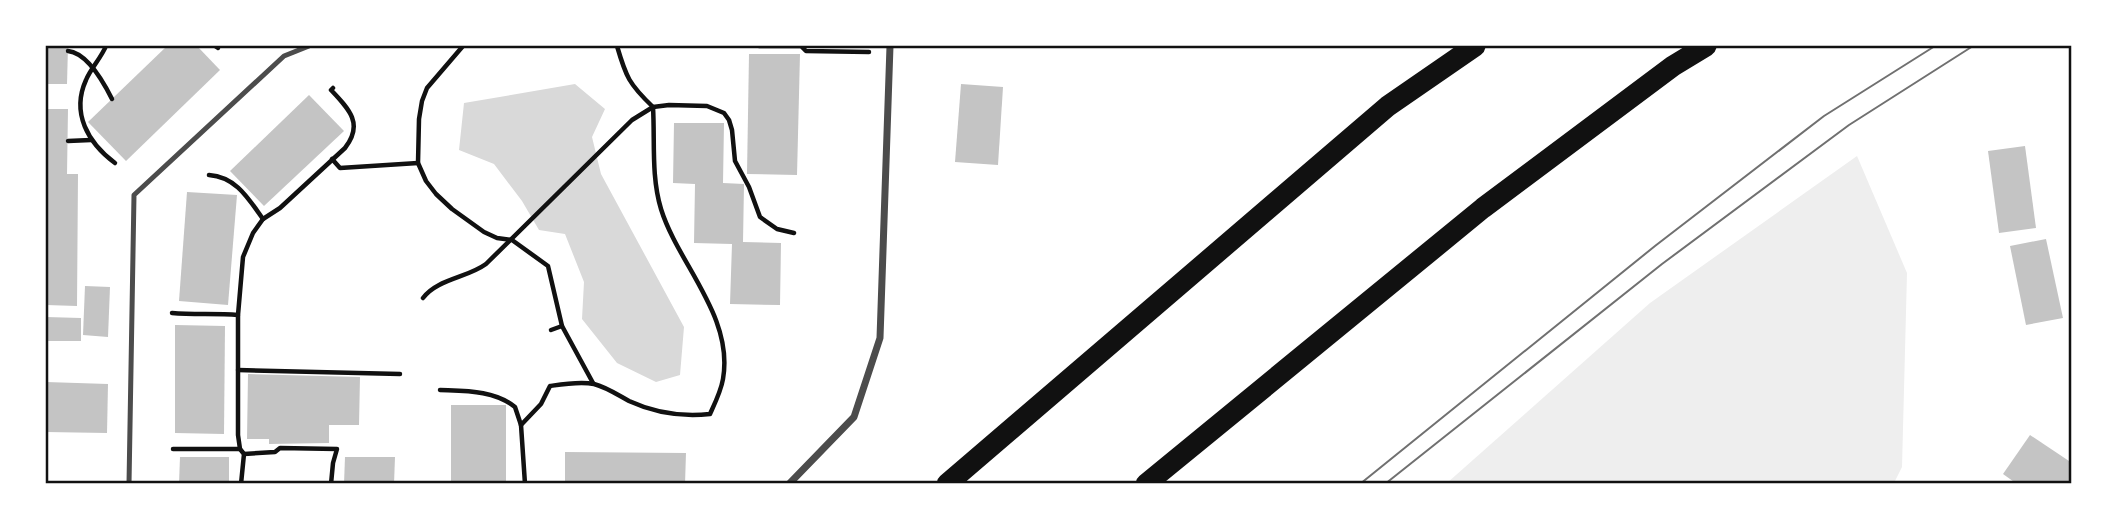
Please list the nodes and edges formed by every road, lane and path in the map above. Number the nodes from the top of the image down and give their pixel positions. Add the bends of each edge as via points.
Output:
1 (106, 46) edge
2 (309, 46) edge
3 (463, 46) edge
4 (617, 46) edge
5 (759, 46) edge
6 (830, 46) edge
7 (890, 46) edge
8 (1475, 46) edge
9 (1706, 46) edge
10 (68, 51) dead end
11 (830, 52) junction
12 (869, 52) dead end
13 (92, 70) junction
14 (333, 88) dead end
15 (112, 99) dead end
16 (653, 107) junction
17 (91, 140) junction
18 (68, 141) dead end
19 (332, 159) junction
20 (115, 163) dead end
21 (418, 163) junction
22 (209, 175) dead end
23 (263, 219) junction
24 (794, 233) dead end
25 (512, 240) junction
26 (423, 298) dead end
27 (172, 313) dead end
28 (238, 315) junction
29 (562, 326) junction
30 (551, 330) dead end
31 (238, 370) junction
32 (400, 374) dead end
33 (594, 384) junction
34 (440, 390) dead end
35 (521, 425) junction
36 (173, 449) dead end
37 (242, 451) junction
38 (129, 484) edge
39 (241, 484) edge
40 (331, 484) edge
41 (525, 484) edge
42 (789, 484) edge
43 (947, 484) edge
44 (1146, 484) edge

1 - 13 path
2 - 38 lane via 284,56 134,195
3 - 21 path via 427,88 419,120
4 - 16 path via 626,77
5 - 11 path via 801,46 806,51
6 - 11 path
7 - 42 street via 880,338 854,418
8 - 43 highway via 1388,106
9 - 44 highway via 1483,208
10 - 13 path via 79,54
11 - 12 path
13 - 15 path
13 - 17 path via 81,101
14 - 19 path via 355,128 353,138
16 - 24 path via 707,106 724,113 732,130 736,161 760,217 777,229
16 - 25 path via 632,120
16 - 33 path via 656,188 677,247 707,300 719,334 723,376 710,415 668,414
17 - 18 path
17 - 20 path
19 - 21 path via 340,168
19 - 23 path
21 - 25 path via 426,181 452,209 484,232
22 - 23 path via 225,176
23 - 28 path via 243,257
25 - 26 path via 477,271 437,286
25 - 29 path via 548,266
27 - 28 path
28 - 31 path
29 - 30 path
29 - 33 path
31 - 32 path
31 - 37 path
33 - 35 path via 550,386 541,404
34 - 35 path via 500,397 515,407
35 - 41 path
36 - 37 path
37 - 39 path
37 - 40 path via 337,449

